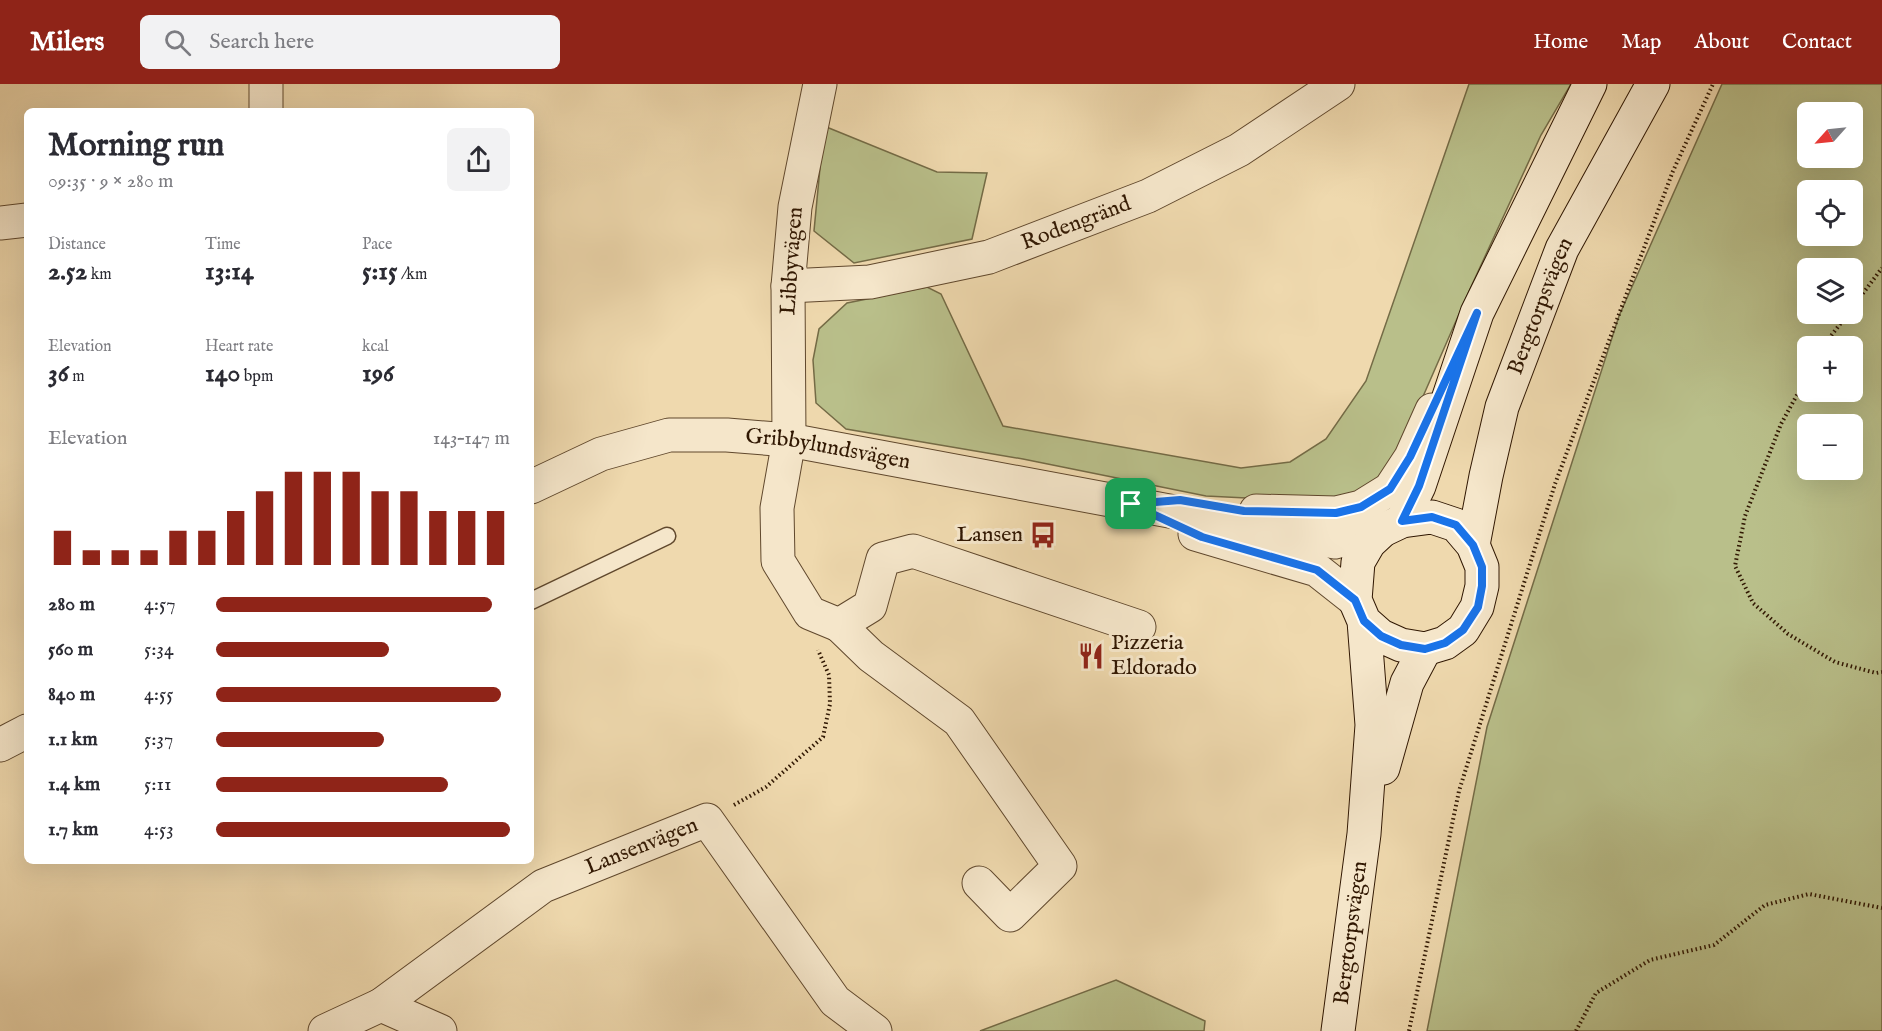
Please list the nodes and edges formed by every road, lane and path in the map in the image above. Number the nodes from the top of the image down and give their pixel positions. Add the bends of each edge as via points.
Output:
1 (266, 84) edge
2 (820, 84) edge
3 (1338, 84) edge
4 (1590, 84) edge
5 (1653, 84) edge
6 (1713, 84) edge
7 (266, 108) edge
8 (24, 220) edge
9 (0, 222) edge
10 (1882, 268) edge
11 (788, 286) junction
12 (1863, 293) edge
13 (1477, 313) junction
14 (1840, 324) edge
15 (1831, 336) edge
16 (1797, 395) edge
17 (789, 440) junction
18 (534, 486) edge
19 (1131, 504) junction
20 (1392, 526) junction
21 (667, 536) dead end
22 (1473, 545) junction
23 (534, 600) edge
24 (1359, 610) junction
25 (839, 624) junction
26 (1139, 627) dead end
27 (817, 649) dead end
28 (1425, 649) junction
29 (1882, 672) edge
30 (24, 733) edge
31 (0, 745) edge
32 (707, 820) junction
33 (1364, 834) junction
34 (979, 883) dead end
35 (1882, 908) edge
36 (381, 1005) junction
37 (325, 1031) edge
38 (440, 1031) edge
39 (875, 1031) edge
40 (1338, 1031) edge
41 (1408, 1031) edge
42 (1576, 1031) edge

1 - 7 street
2 - 11 street, Libbyvägen via 795,207
3 - 11 street, Rodengränd via 1239,150 1148,196 989,257 870,282
4 - 13 street, Bergtorpsvägen
5 - 22 street, Bergtorpsvägen via 1562,249 1502,407
6 - 41 path via 1672,171 1555,484 1460,791
8 - 9 street
10 - 12 path
11 - 17 street, Libbyvägen
13 - 19 street via 1410,457 1390,489 1361,507 1336,513 1244,511 1180,500
13 - 20 street, Bergtorpsvägen via 1419,486
14 - 15 path
16 - 29 path via 1781,424 1745,516 1735,566 1753,603 1788,634 1835,662
17 - 18 street, Gribbylundsvägen via 669,435 601,454
17 - 19 street, Gribbylundsvägen
17 - 25 street, Libbyvägen via 777,508 778,561 810,613
19 - 20 street, Gribbylundsvägen via 1335,542
19 - 24 street, Gribbylundsvägen via 1202,537 1317,570
20 - 22 street, Bergtorpsvägen via 1432,517 1456,525
20 - 24 street, Bergtorpsvägen via 1369,543 1358,562
21 - 23 lane
22 - 28 street, Bergtorpsvägen via 1482,567 1478,607 1463,630 1445,643
24 - 28 street via 1381,636
24 - 33 street, Bergtorpsvägen via 1372,725
25 - 26 street via 870,606 883,559 913,551
25 - 34 street via 871,656 959,721 1060,866 1010,915
27 - 32 path via 829,675 830,705 823,736 766,787
28 - 33 street, Bergtorpsvägen via 1407,683
30 - 31 street
32 - 36 street, Lansenvägen via 543,886
32 - 39 street, Lansenvägen via 835,1000
33 - 40 street, Bergtorpsvägen
35 - 42 path via 1809,894 1765,905 1714,945 1650,960 1596,993
36 - 37 street, Lansenvägen
36 - 38 street

